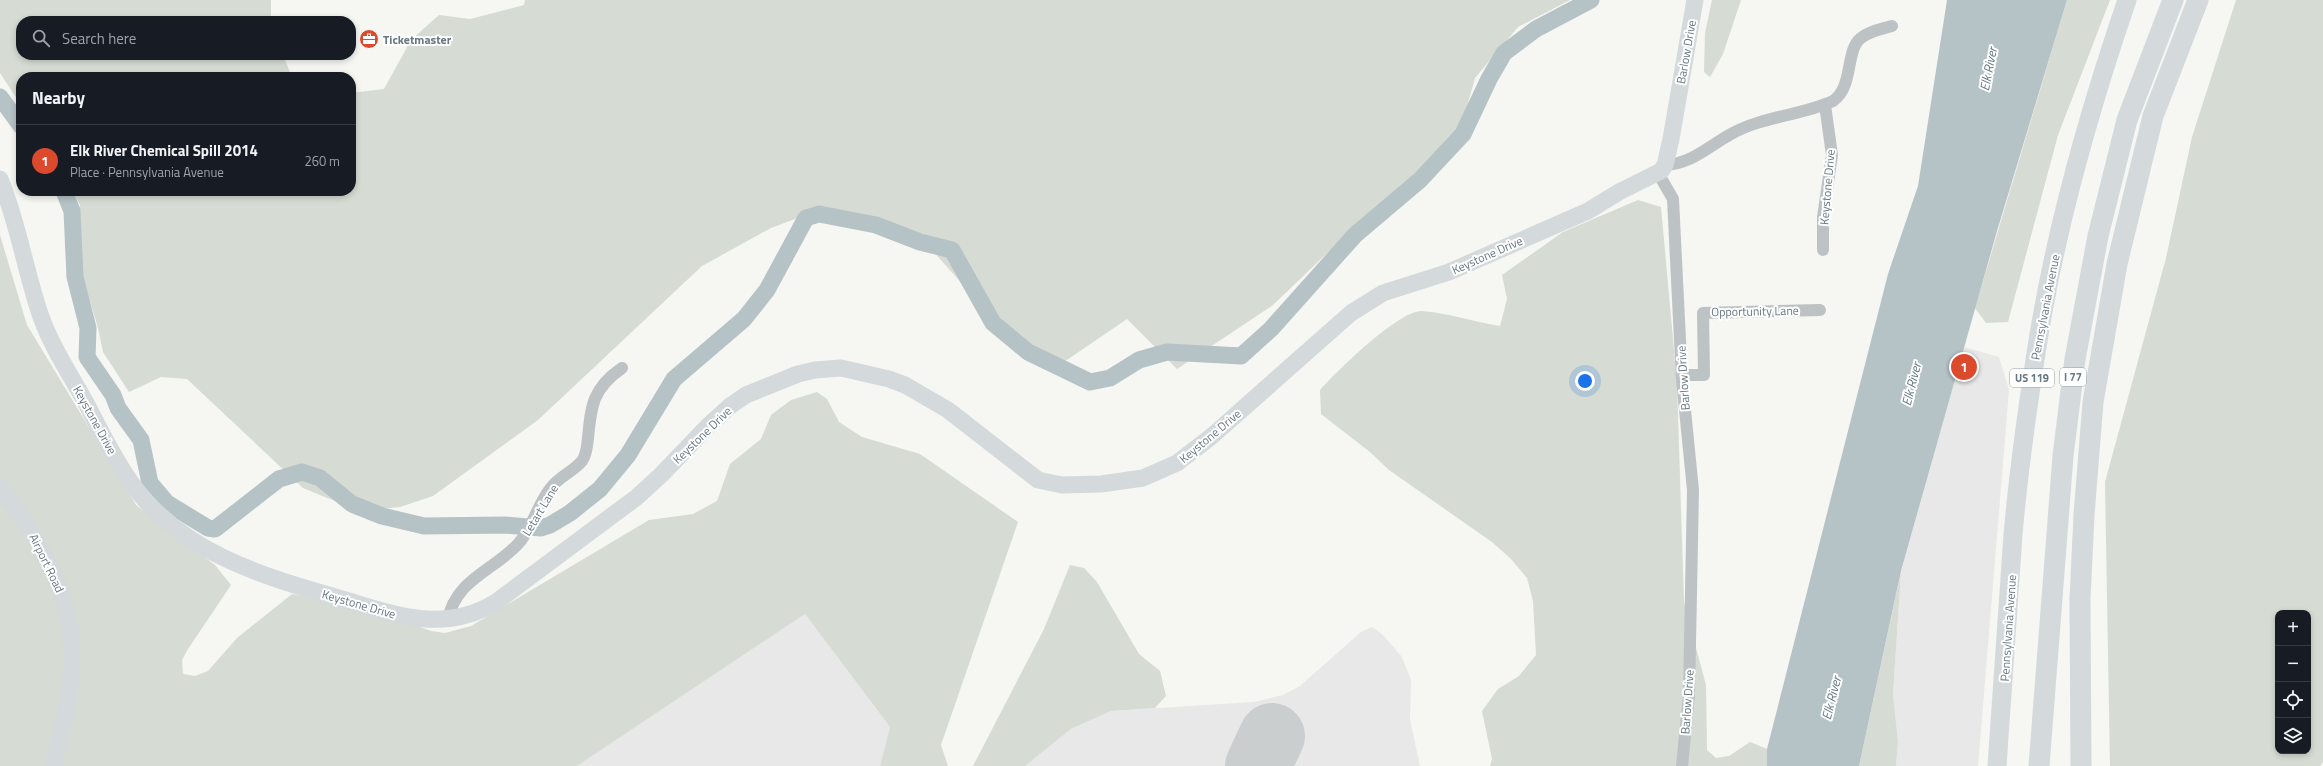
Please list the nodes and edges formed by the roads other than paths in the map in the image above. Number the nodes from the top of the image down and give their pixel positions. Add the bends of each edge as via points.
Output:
1 (1695, 0) edge
2 (2128, 0) edge
3 (2173, 0) edge
4 (2198, 0) edge
5 (1892, 26) dead end
6 (1825, 104) junction
7 (1661, 169) junction
8 (0, 179) edge
9 (1823, 250) dead end
10 (1820, 310) dead end
11 (622, 368) dead end
12 (1682, 375) junction
13 (0, 487) edge
14 (448, 620) junction
15 (54, 766) edge
16 (1682, 766) edge
17 (1997, 766) edge
18 (2039, 766) edge
19 (2081, 766) edge

1 - 7 street, Barlow Drive
2 - 17 main road, Pennsylvania Avenue / US 119 via 2105,66 2072,181 2035,358 2013,535
3 - 18 highway, I 77 via 2127,120 2098,236 2076,352 2063,456
4 - 19 highway, I 77 via 2153,116 2117,264 2093,402 2080,599
5 - 6 street via 1856,43 1842,92 1839,97
6 - 7 street, Keystone Drive via 1755,123 1683,164
6 - 9 street, Keystone Drive via 1832,155 1823,217
7 - 12 street, Barlow Drive via 1673,199
7 - 14 street, Keystone Drive via 1599,206 1571,219 1449,272 1372,298 1351,313 1198,448 1167,469 1143,478 1084,485 1045,482 1028,474 948,410 905,385 850,369 823,369 798,374 738,400 633,500 496,602 466,616
8 - 14 street, Keystone Drive via 32,289 55,347 132,484 159,514 182,535 218,557 261,573 390,614
10 - 12 street, Opportunity Lane via 1703,313 1704,375
11 - 14 street, Letart Lane via 603,384 595,397 584,457 549,490 524,536 512,550 465,586 454,601
12 - 16 street, Barlow Drive via 1693,490 1689,695
13 - 15 street, Airport Road via 47,559 61,591 68,617 72,656 70,685

